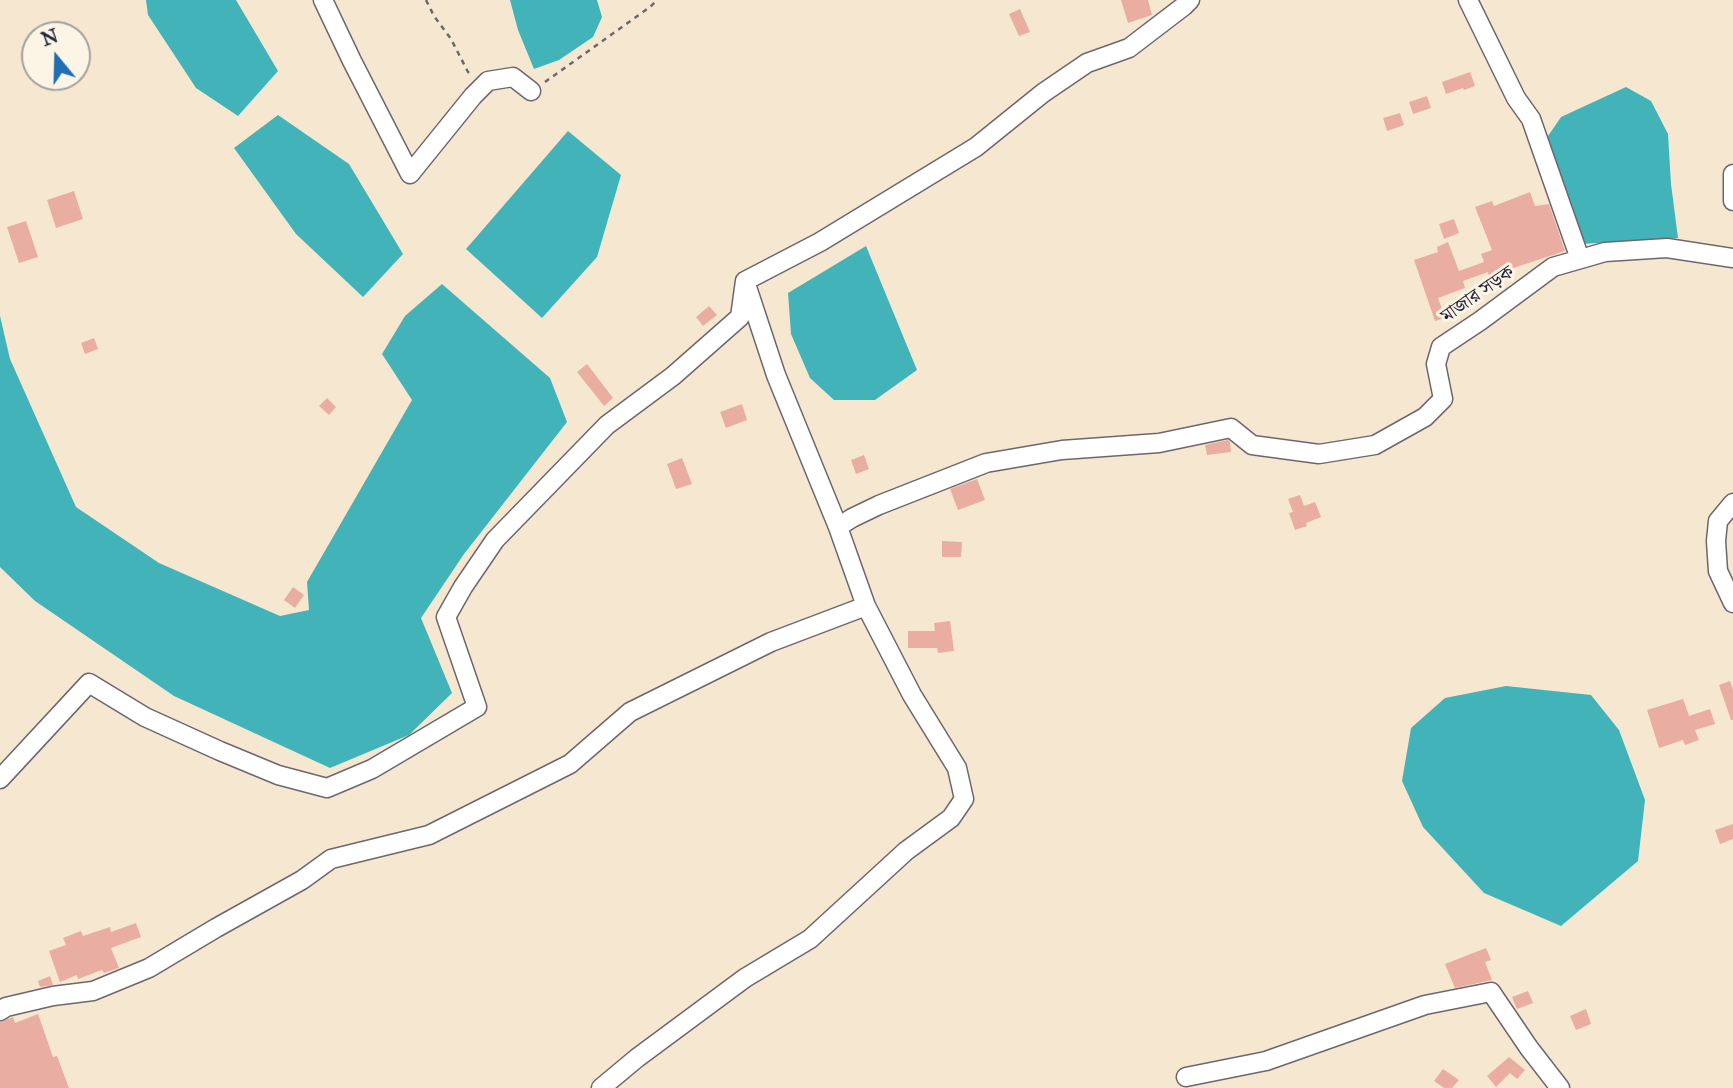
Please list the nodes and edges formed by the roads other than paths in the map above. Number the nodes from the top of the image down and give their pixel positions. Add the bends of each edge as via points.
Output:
1 (323, 0) edge
2 (1190, 0) edge
3 (1468, 0) edge
4 (531, 92) road end
5 (1733, 174) edge
6 (1733, 201) edge
7 (1733, 258) edge
8 (1580, 259) junction
9 (745, 281) junction
10 (1733, 503) edge
11 (838, 527) junction
12 (1733, 603) edge
13 (866, 606) junction
14 (0, 779) edge
15 (0, 1011) edge
16 (1186, 1077) dead end
17 (601, 1088) edge
18 (1560, 1088) edge

1 - 4 street via 410,174 488,81 513,77
2 - 9 street via 1129,48 1087,64 1054,86 965,154 820,242
3 - 8 street via 1531,119
5 - 6 street
7 - 8 street, মাজার সড়ক via 1667,248 1605,252
8 - 11 street, মাজার সড়ক via 1553,267 1441,347 1436,364 1443,399 1425,417 1375,445 1319,454 1252,445 1231,428 1159,443 1062,450 986,463 879,505
9 - 11 street via 776,375
9 - 14 street via 740,317 673,376 607,425 495,540 463,587 446,617 477,707 372,769 327,788 278,775 220,751 145,717 89,683
10 - 12 street via 1718,521 1716,541 1718,571
11 - 13 street
13 - 15 street via 771,642 630,712 570,764 429,835 331,859 149,968 93,991 53,996
13 - 17 street via 957,768 964,799 951,818 906,851 810,939 745,978
16 - 18 street via 1266,1060 1425,1005 1491,992

